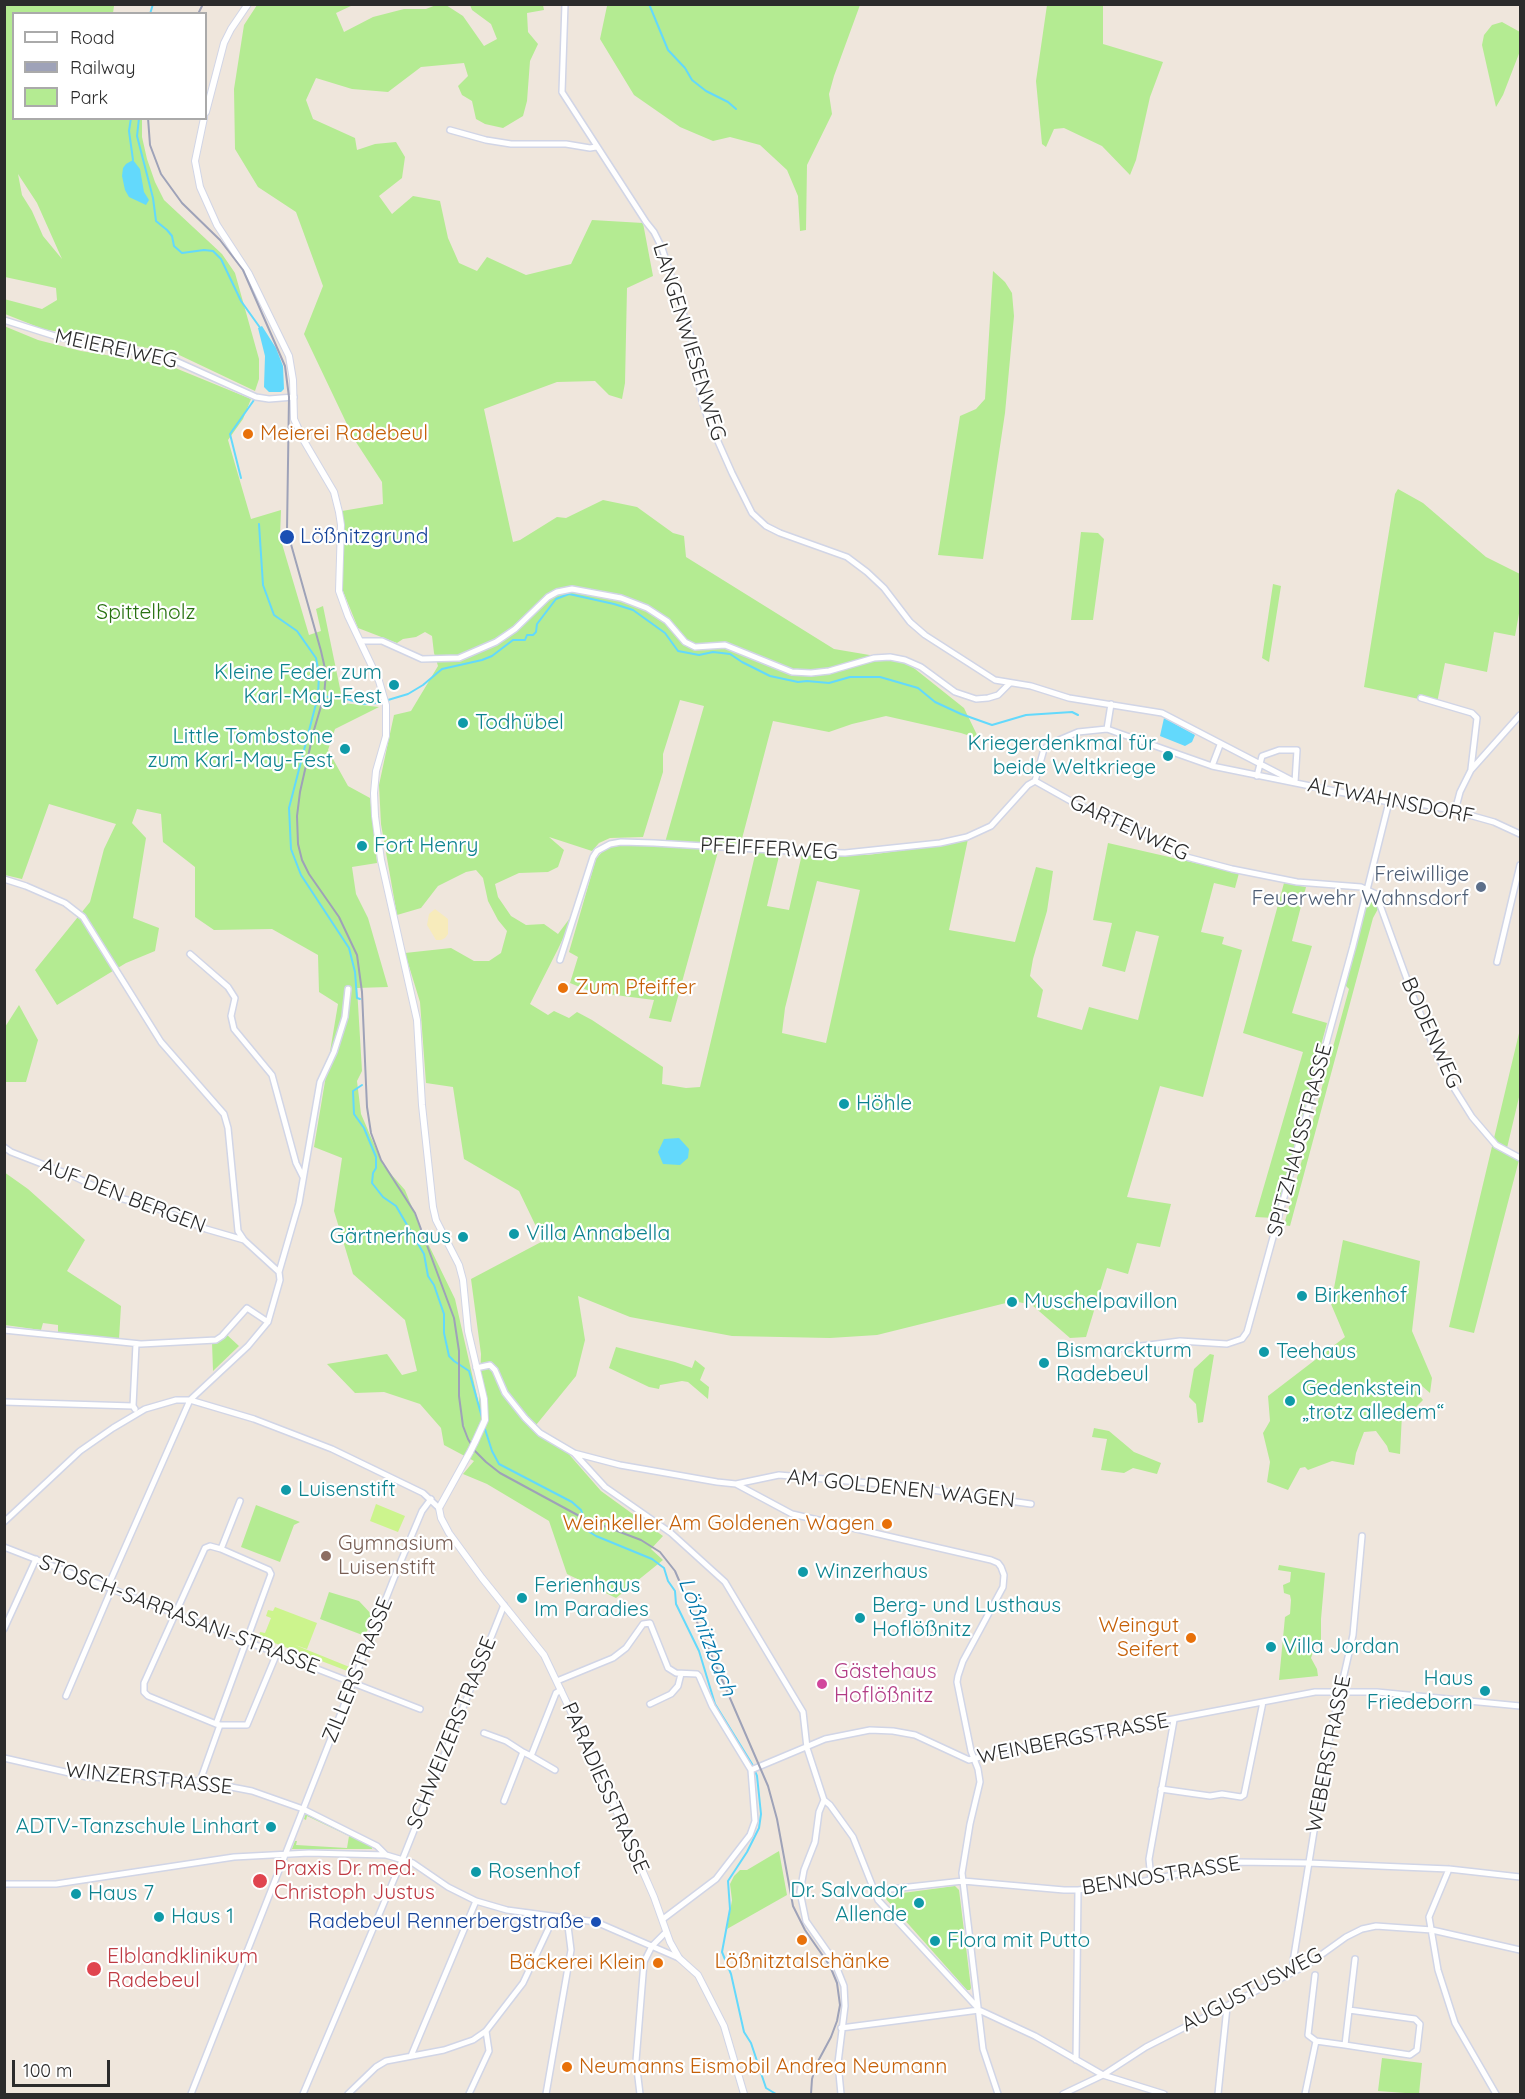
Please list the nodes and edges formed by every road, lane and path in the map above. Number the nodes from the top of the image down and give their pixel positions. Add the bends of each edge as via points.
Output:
1 (248, 4) edge
2 (565, 4) edge
3 (207, 108) edge
4 (204, 120) edge
5 (450, 130) dead end
6 (596, 147) junction
7 (4, 320) edge
8 (294, 397) junction
9 (361, 641) junction
10 (1010, 683) junction
11 (1421, 698) dead end
12 (1112, 704) junction
13 (1521, 715) edge
14 (1107, 729) junction
15 (1221, 745) junction
16 (1260, 764) junction
17 (1212, 766) junction
18 (1471, 770) junction
19 (1257, 776) junction
20 (1035, 780) junction
21 (1295, 782) junction
22 (1389, 802) junction
23 (1455, 811) junction
24 (1521, 834) edge
25 (1521, 865) edge
26 (4, 879) edge
27 (1368, 889) junction
28 (190, 954) dead end
29 (560, 960) dead end
30 (1497, 962) dead end
31 (348, 989) dead end
32 (4, 1147) edge
33 (1521, 1158) edge
34 (303, 1177) junction
35 (244, 1240) junction
36 (279, 1272) junction
37 (268, 1322) junction
38 (4, 1330) edge
39 (136, 1344) junction
40 (1102, 1351) dead end
41 (476, 1368) junction
42 (189, 1400) junction
43 (4, 1402) edge
44 (133, 1406) junction
45 (138, 1412) junction
46 (573, 1453) junction
47 (736, 1484) junction
48 (431, 1499) junction
49 (240, 1501) dead end
50 (1031, 1503) dead end
51 (440, 1508) junction
52 (4, 1522) edge
53 (1362, 1536) dead end
54 (4, 1547) edge
55 (221, 1550) junction
56 (36, 1559) junction
57 (110, 1587) junction
58 (504, 1605) junction
59 (176, 1613) junction
60 (4, 1629) edge
61 (246, 1641) junction
62 (277, 1653) junction
63 (681, 1674) junction
64 (556, 1681) junction
65 (353, 1682) junction
66 (561, 1690) junction
67 (1339, 1693) junction
68 (66, 1696) dead end
69 (1263, 1702) junction
70 (650, 1704) dead end
71 (1521, 1706) edge
72 (420, 1709) dead end
73 (1174, 1720) junction
74 (218, 1725) junction
75 (484, 1733) dead end
76 (807, 1748) junction
77 (523, 1752) junction
78 (531, 1756) junction
79 (4, 1758) edge
80 (974, 1759) junction
81 (753, 1769) junction
82 (555, 1770) dead end
83 (200, 1781) junction
84 (1161, 1789) junction
85 (824, 1800) junction
86 (504, 1801) dead end
87 (303, 1809) junction
88 (285, 1854) junction
89 (386, 1855) junction
90 (403, 1858) junction
91 (1308, 1863) junction
92 (1449, 1869) junction
93 (1521, 1877) edge
94 (1151, 1879) junction
95 (963, 1881) junction
96 (4, 1884) edge
97 (1078, 1890) junction
98 (873, 1891) junction
99 (476, 1901) junction
100 (554, 1917) junction
101 (567, 1918) junction
102 (663, 1919) junction
103 (1432, 1930) junction
104 (666, 1932) junction
105 (652, 1946) junction
106 (1521, 1950) edge
107 (679, 1958) junction
108 (1355, 1959) dead end
109 (1296, 1971) junction
110 (1316, 1976) dead end
111 (1227, 2007) junction
112 (979, 2010) junction
113 (1349, 2010) junction
114 (842, 2028) junction
115 (486, 2031) junction
116 (1316, 2041) junction
117 (1345, 2045) junction
118 (411, 2056) junction
119 (1076, 2060) junction
120 (1103, 2075) junction
121 (191, 2094) edge
122 (303, 2094) edge
123 (348, 2094) edge
124 (469, 2094) edge
125 (546, 2094) edge
126 (640, 2094) edge
127 (744, 2094) edge
128 (841, 2094) edge
129 (998, 2094) edge
130 (1063, 2094) edge
131 (1164, 2094) edge
132 (1218, 2094) edge
133 (1305, 2094) edge
134 (1496, 2094) edge

1 - 3 street via 224,43
2 - 6 street, LANGENWIESENWEG via 562,92
4 - 8 street via 195,161 200,187 289,356
5 - 6 street via 511,144
6 - 10 street, LANGENWIESENWEG via 662,248 691,338 708,419 752,513 780,533 847,557 884,588 925,635 987,676
7 - 8 street, MEIEREIWEG via 58,337 169,358 256,397
8 - 9 street via 297,428 334,492 341,525 339,591
9 - 10 street via 382,641 422,659 459,658 514,629 548,597 572,589 621,598 646,608 695,647 725,645 792,672 829,671 890,657 921,667 955,692 976,699 998,695
9 - 41 street via 386,705 386,736 376,771 375,816 417,1020 433,1207 459,1265
10 - 12 street, ALTWAHNSDORF
11 - 18 street via 1472,713 1477,718
12 - 14 street
12 - 15 street, ALTWAHNSDORF via 1162,713
13 - 18 street
14 - 17 street, ALTWAHNSDORF
14 - 20 street via 1078,732 1052,743 1044,749
15 - 16 street, ALTWAHNSDORF
15 - 17 street
16 - 19 street
16 - 21 street, ALTWAHNSDORF
16 - 21 street, ALTWAHNSDORF via 1266,754 1297,750
17 - 19 street, ALTWAHNSDORF
18 - 23 street
19 - 21 street, ALTWAHNSDORF
20 - 27 street, GARTENWEG via 1076,804 1140,831 1179,855 1298,882
20 - 29 street, PFEIFFERWEG via 991,826 968,837 940,843 845,853 610,844 593,857
21 - 22 street, ALTWAHNSDORF
22 - 23 street, ALTWAHNSDORF
22 - 27 street, SPITZHAUSSTRASSE
23 - 24 street, ALTWAHNSDORF
25 - 30 street
26 - 35 street via 65,903 83,917 161,1042 224,1114 238,1231
27 - 33 street, BODENWEG via 1376,894 1452,1084 1472,1117 1496,1145
27 - 40 street, SPITZHAUSSTRASSE via 1247,1332 1242,1339 1227,1344 1180,1341
28 - 34 street via 235,998 231,1016 234,1029 272,1075
31 - 34 street via 345,1017 320,1082
32 - 35 street, AUF DEN BERGEN via 119,1198
34 - 36 street
35 - 36 street
36 - 37 street
37 - 39 street via 247,1308 216,1340
37 - 42 street via 248,1346
38 - 39 street
39 - 44 street
41 - 46 street via 490,1365 525,1418 540,1433
41 - 51 street, bridge via 484,1399 481,1432
42 - 45 street
42 - 48 street, PARADIESSTRASSE via 254,1419 332,1449
42 - 57 street
43 - 44 street
44 - 45 street
45 - 52 street via 80,1451
46 - 47 street
46 - 76 street via 605,1487 671,1533 725,1582 802,1712
47 - 50 street, AM GOLDENEN WAGEN via 779,1475
47 - 80 street via 792,1514 998,1563 1003,1570 1003,1587 958,1676
48 - 51 street, PARADIESSTRASSE
48 - 65 street, ZILLERSTRASSE via 422,1511
49 - 55 street
51 - 58 street, PARADIESSTRASSE via 449,1533
53 - 67 street, WEBERSTRASSE via 1353,1635
54 - 56 street, STOSCH-SARRASANI-STRASSE
55 - 59 street via 205,1548
55 - 61 street via 269,1570 272,1575
56 - 57 street, STOSCH-SARRASANI-STRASSE
56 - 60 street
57 - 59 street, STOSCH-SARRASANI-STRASSE
57 - 68 street
58 - 64 street, PARADIESSTRASSE via 541,1650
58 - 90 street, SCHWEIZERSTRASSE
59 - 61 street, STOSCH-SARRASANI-STRASSE
59 - 74 street via 144,1683 144,1692
61 - 62 street, STOSCH-SARRASANI-STRASSE
61 - 74 street
62 - 65 street, STOSCH-SARRASANI-STRASSE
62 - 74 street via 250,1722 243,1726
63 - 64 street via 668,1668 648,1622 613,1658
63 - 70 street via 671,1694
63 - 81 street via 699,1676 712,1706
64 - 66 street, PARADIESSTRASSE
65 - 72 street, STOSCH-SARRASANI-STRASSE
65 - 87 street, ZILLERSTRASSE
66 - 78 street via 556,1693
66 - 102 street, PARADIESSTRASSE
67 - 69 street, WEINBERGSTRASSE via 1315,1692
67 - 71 street, WEINBERGSTRASSE via 1377,1692
67 - 91 street, WEBERSTRASSE
69 - 73 street, WEINBERGSTRASSE
69 - 84 street via 1244,1795 1209,1796
73 - 80 street, WEINBERGSTRASSE
73 - 84 street
74 - 83 street
75 - 77 street
76 - 80 street, WEINBERGSTRASSE via 825,1739 885,1730 915,1735 963,1758
76 - 81 street, WEINBERGSTRASSE
76 - 85 street
77 - 78 street
77 - 86 street
78 - 82 street
79 - 83 street, WINZERSTRASSE via 87,1777
80 - 95 street via 980,1782
81 - 102 street via 755,1821 750,1835 716,1879
83 - 87 street, WINZERSTRASSE via 252,1791
84 - 94 street via 1149,1859
85 - 98 street via 853,1837
85 - 114 street via 800,1892 806,1921 834,1961 844,1986
87 - 88 street, ZILLERSTRASSE
87 - 89 street, WINZERSTRASSE via 377,1846
88 - 89 street
88 - 96 street via 234,1857 56,1884
88 - 121 street
89 - 90 street
90 - 99 street
90 - 122 street, SCHWEIZERSTRASSE
91 - 92 street, BENNOSTRASSE
91 - 94 street, BENNOSTRASSE via 1236,1862
91 - 109 street, WEBERSTRASSE via 1293,1962
92 - 93 street, BENNOSTRASSE
92 - 103 street via 1429,1917
94 - 97 street, BENNOSTRASSE
95 - 97 street, BENNOSTRASSE
95 - 98 street, BENNOSTRASSE
95 - 112 street
97 - 119 street
98 - 112 street
99 - 100 street
99 - 118 street
100 - 101 street
100 - 115 street via 523,1983
101 - 105 street via 596,1922
101 - 125 street via 571,1950
102 - 104 street, PARADIESSTRASSE
103 - 106 street, AUGUSTUSWEG
103 - 109 street, AUGUSTUSWEG via 1376,1926 1362,1929
103 - 134 street via 1437,1970 1455,2023
104 - 105 street
104 - 107 street, PARADIESSTRASSE
105 - 107 street
105 - 126 street via 644,1962 639,2005 636,2061
107 - 127 street, PARADIESSTRASSE via 698,1975 724,2026
108 - 113 street, AUGUSTUSWEG
109 - 111 street, AUGUSTUSWEG
110 - 116 street, AUGUSTUSWEG via 1308,2035
111 - 120 street, AUGUSTUSWEG via 1146,2047
111 - 132 street
112 - 114 street
112 - 119 street
112 - 129 street via 983,2049
113 - 117 street, AUGUSTUSWEG
113 - 117 street via 1415,2019 1420,2025 1417,2050 1410,2055
114 - 128 street via 838,2063
115 - 118 street via 444,2050
115 - 124 street via 489,2051
116 - 117 street
116 - 133 street
118 - 123 street via 381,2064
119 - 120 street
120 - 130 street, AUGUSTUSWEG
120 - 131 street

